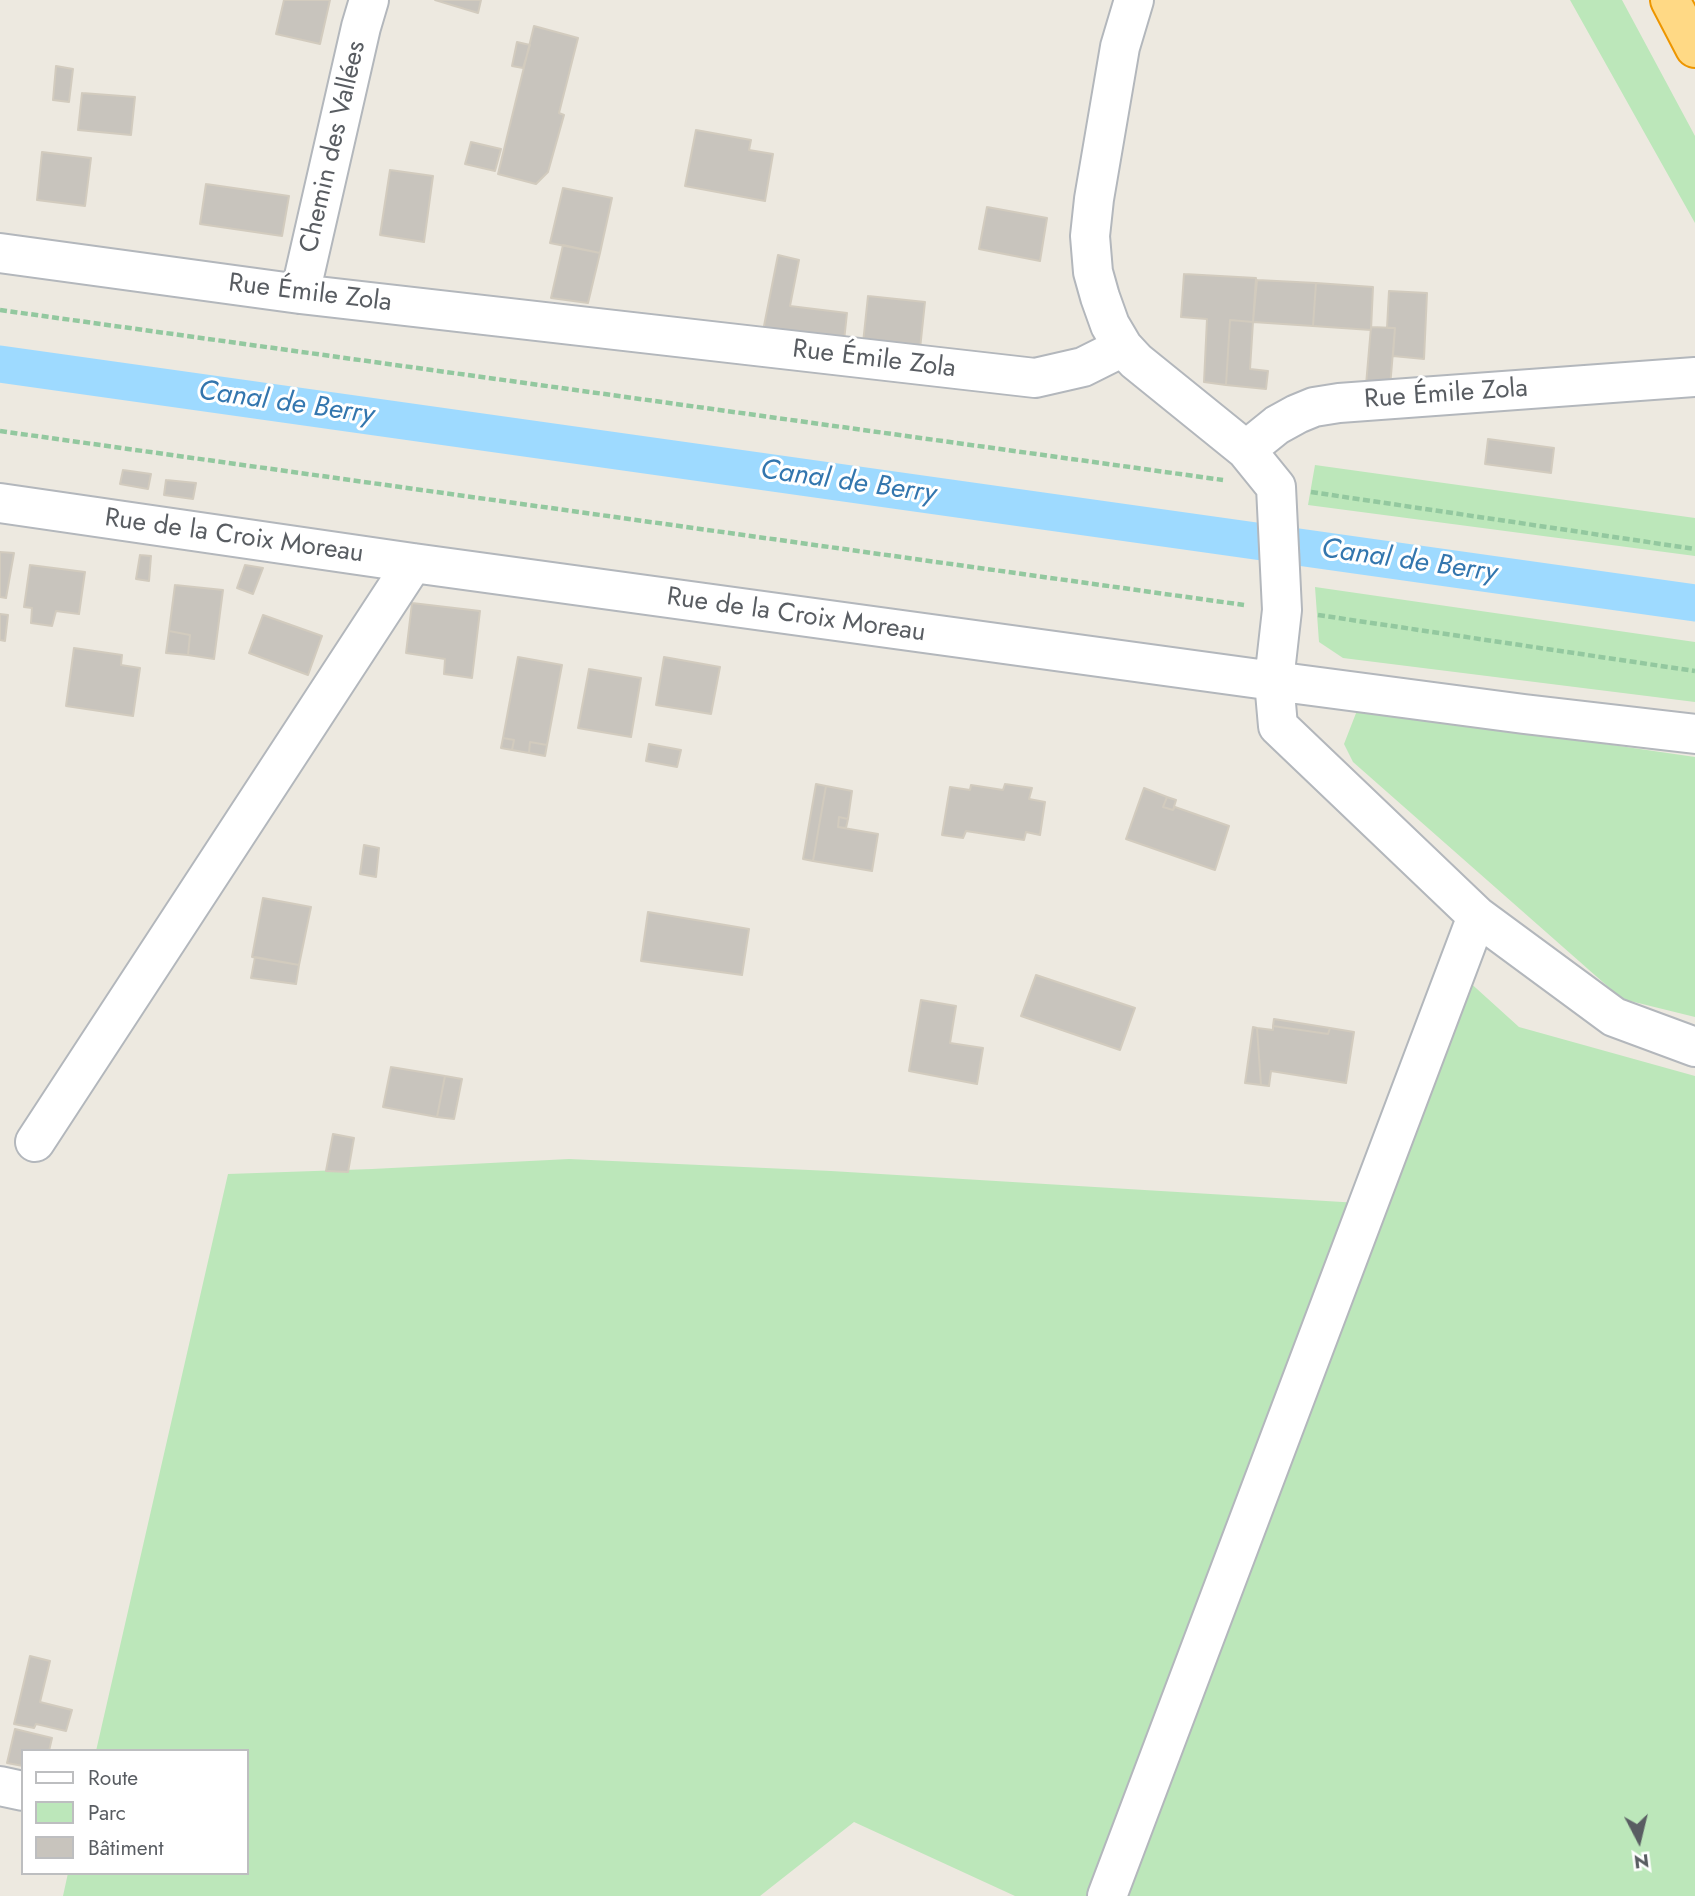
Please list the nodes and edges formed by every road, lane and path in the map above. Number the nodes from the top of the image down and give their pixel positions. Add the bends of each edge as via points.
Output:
1 (369, 0) edge
2 (1134, 0) edge
3 (1670, 0) edge
4 (1695, 48) edge
5 (0, 253) edge
6 (300, 294) junction
7 (0, 310) edge
8 (1123, 347) junction
9 (1695, 377) edge
10 (0, 431) edge
11 (1246, 450) junction
12 (1276, 487) junction
13 (0, 503) edge
14 (1695, 548) edge
15 (413, 563) junction
16 (1282, 610) junction
17 (1695, 671) edge
18 (1274, 681) junction
19 (1695, 734) edge
20 (1477, 916) junction
21 (1695, 1047) edge
22 (36, 1142) dead end
23 (0, 1786) edge
24 (21, 1791) edge
25 (1107, 1896) edge

1 - 6 street, Chemin des Vallées
2 - 8 street via 1120,47 1090,236 1100,297
3 - 4 highway
5 - 6 street, Rue Émile Zola
6 - 8 street, Rue Émile Zola via 1035,378 1083,367
7 - 12 path
8 - 11 street
9 - 11 street, Rue Émile Zola via 1314,407 1277,425
10 - 16 path
11 - 12 street
12 - 14 path
12 - 16 street
13 - 15 street, Rue de la Croix Moreau
15 - 18 street, Rue de la Croix Moreau
15 - 22 street
16 - 17 path
16 - 18 street
18 - 19 street, Rue de la Croix Moreau
18 - 20 street via 1278,726
20 - 21 street via 1614,1017
20 - 25 street
23 - 24 street

